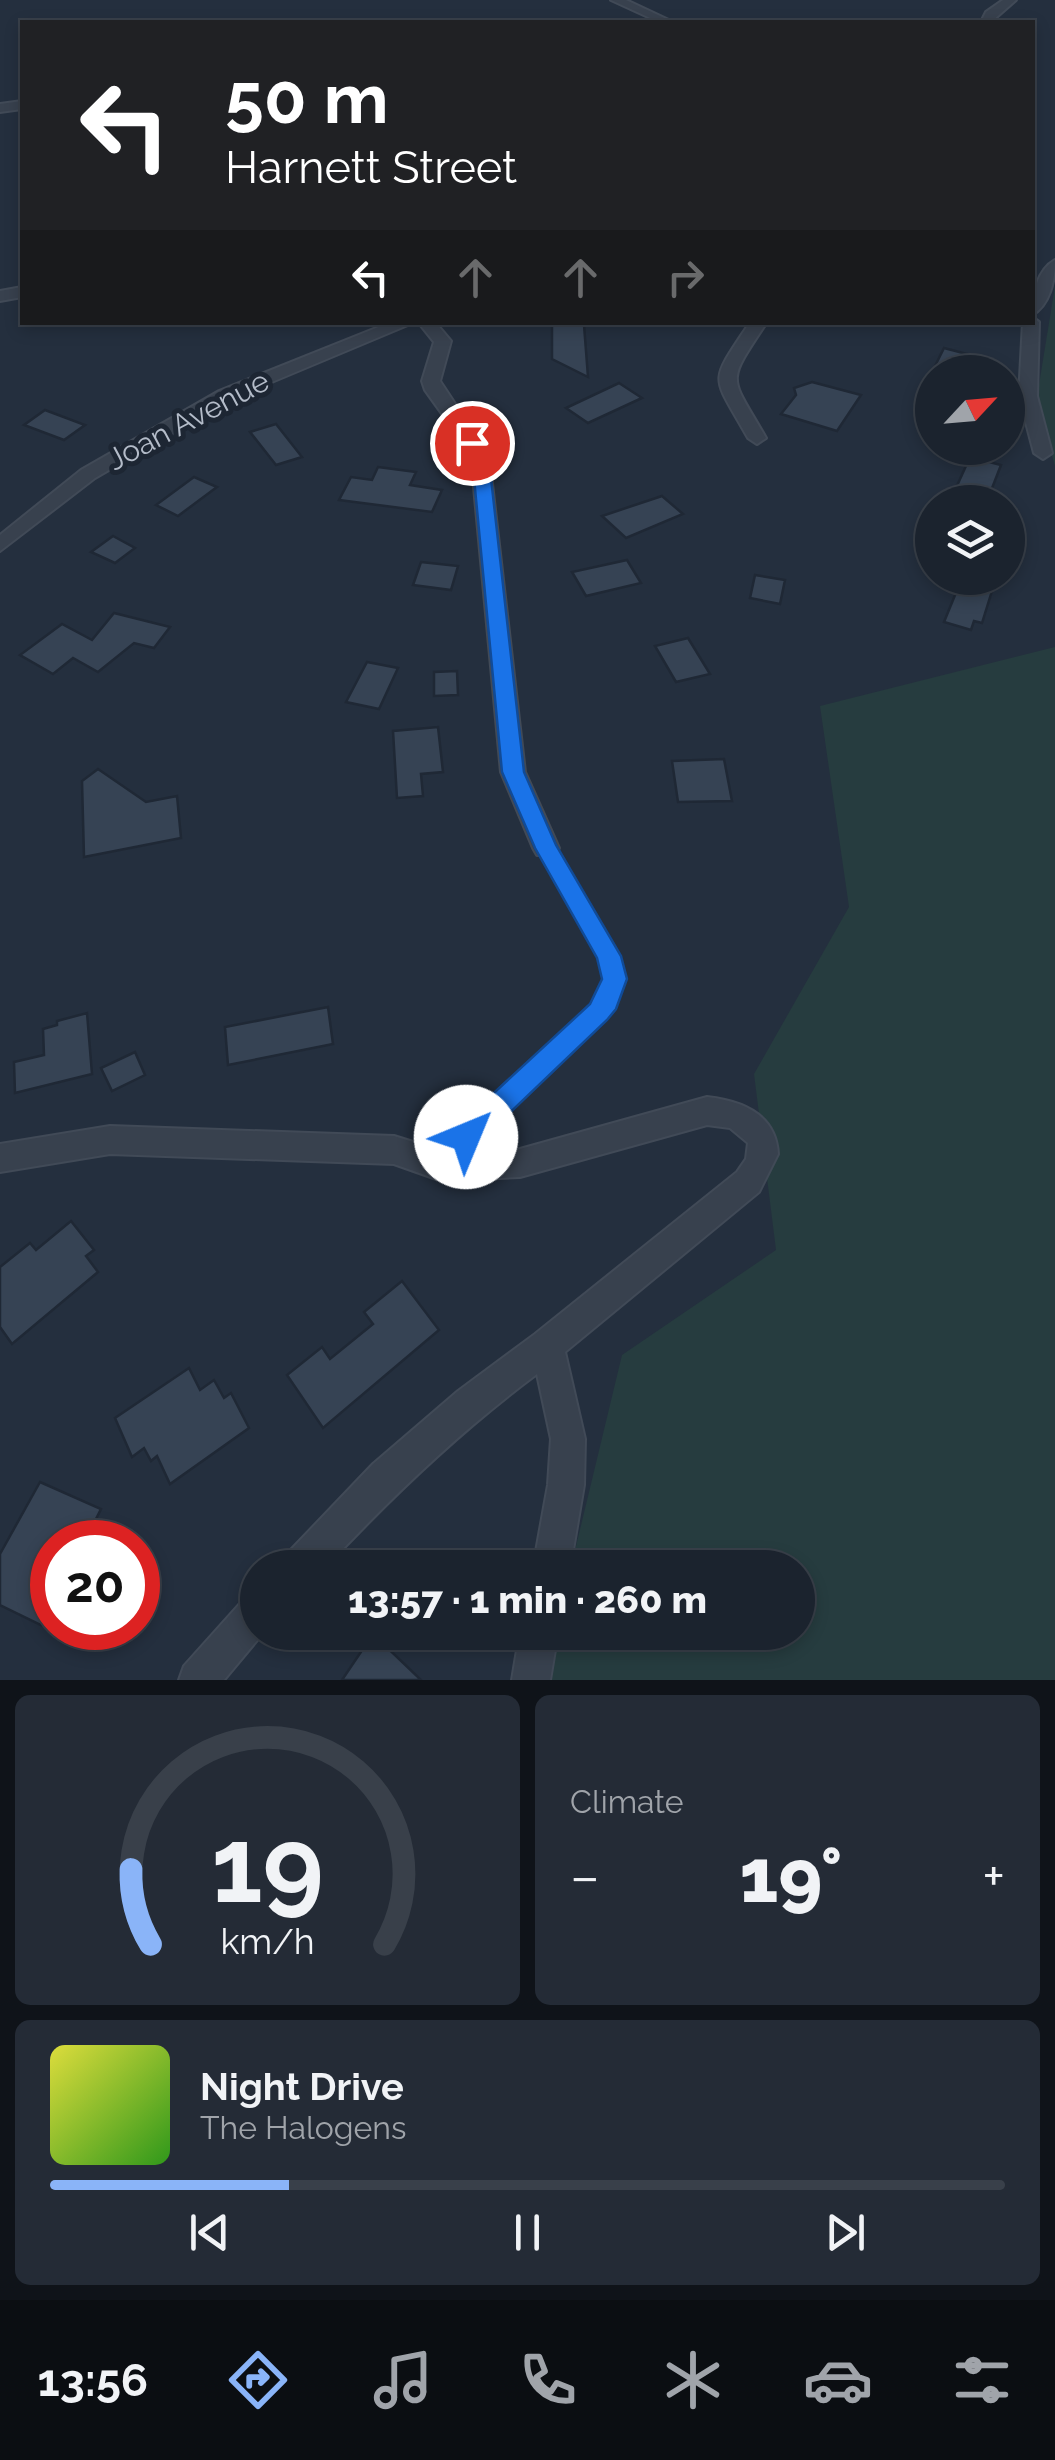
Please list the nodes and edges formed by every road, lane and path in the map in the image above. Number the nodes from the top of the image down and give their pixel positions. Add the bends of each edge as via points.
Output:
1 (617, 0) edge
2 (1010, 0) edge
3 (662, 20) edge
4 (988, 20) edge
5 (1055, 266) edge
6 (1035, 304) edge
7 (401, 325) edge
8 (429, 325) edge
9 (757, 325) edge
10 (1031, 325) edge
11 (757, 438) dead end
12 (1043, 453) dead end
13 (0, 545) edge
14 (546, 848) joint
15 (0, 1158) edge
16 (442, 1166) junction
17 (547, 1346) junction
18 (316, 1550) edge
19 (554, 1550) edge
20 (240, 1632) edge
21 (537, 1650) edge
22 (198, 1680) edge
23 (531, 1680) edge

1 - 3 street
2 - 4 street
5 - 6 street
7 - 13 street, Joan Avenue via 210,404 88,474
8 - 14 street via 443,338 434,390 472,443 480,466 513,772
9 - 11 street via 724,381
10 - 12 street via 1028,396
14 - 16 lane via 608,956 613,990
15 - 16 street via 110,1140 375,1148
16 - 17 street via 533,1161 707,1111 736,1113 757,1131 763,1154 748,1182
17 - 18 street via 386,1476
17 - 19 street via 568,1450
20 - 22 street
21 - 23 street

